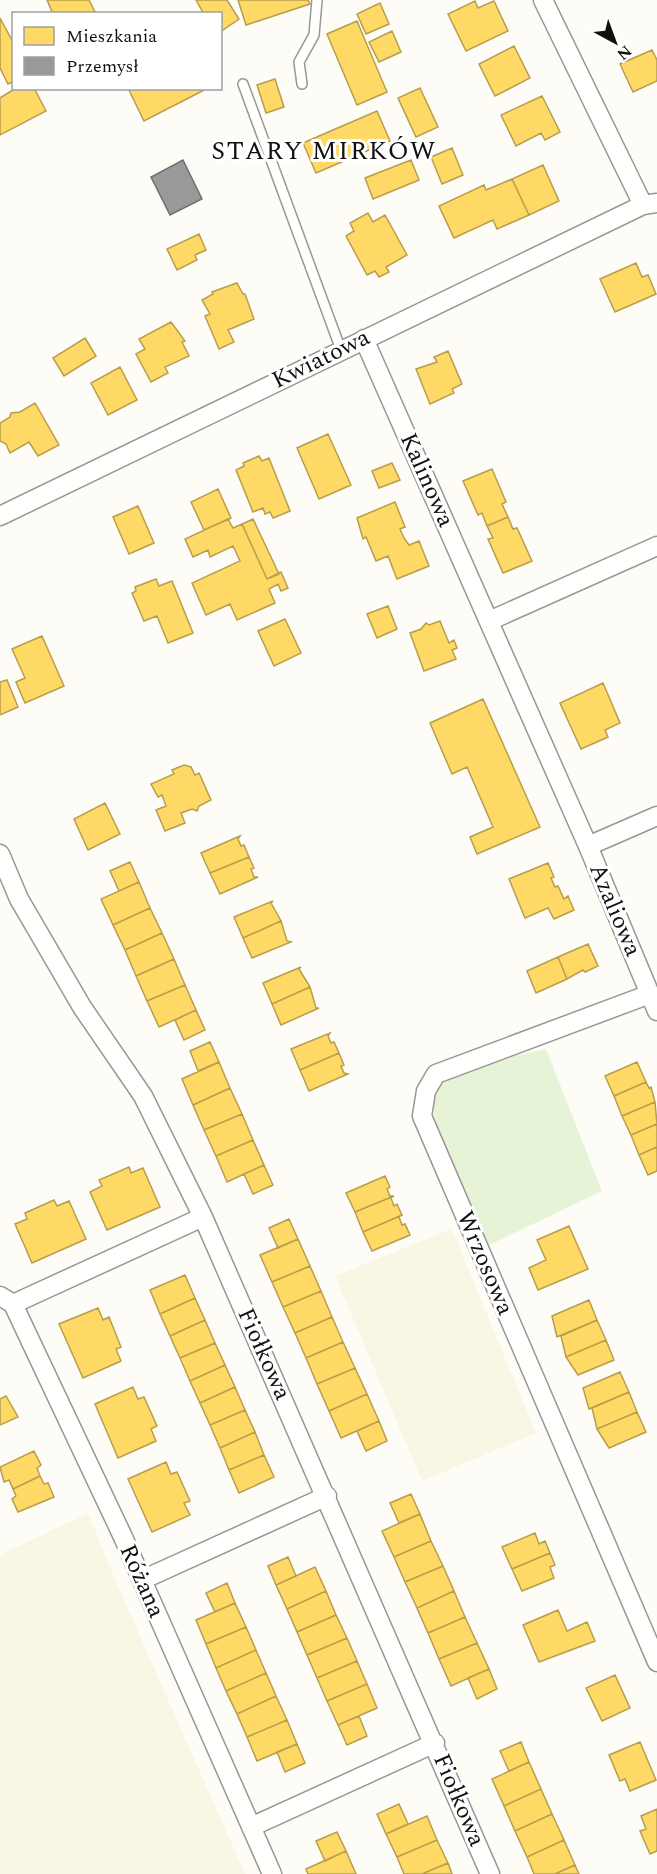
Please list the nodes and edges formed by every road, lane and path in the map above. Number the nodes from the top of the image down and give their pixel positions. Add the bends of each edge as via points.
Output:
1 (317, 0) edge
2 (543, 0) edge
3 (243, 84) dead end
4 (302, 84) dead end
5 (650, 204) edge
6 (364, 339) junction
7 (341, 350) junction
8 (0, 516) edge
9 (657, 546) edge
10 (489, 621) junction
11 (657, 816) edge
12 (588, 846) junction
13 (0, 854) edge
14 (653, 1003) edge
15 (203, 1217) junction
16 (7, 1300) edge
17 (327, 1496) junction
18 (142, 1580) junction
19 (657, 1662) edge
20 (435, 1743) junction
21 (251, 1827) junction
22 (272, 1874) edge
23 (490, 1874) edge

1 - 4 lane via 314,35 300,62
2 - 5 street
3 - 7 lane
5 - 6 street, Kwiatowa
6 - 7 street, Kwiatowa
6 - 10 street, Kalinowa
7 - 8 street, Kwiatowa
9 - 10 street
10 - 12 street, Kalinowa
11 - 12 street, Azaliowa
12 - 14 street, Azaliowa
13 - 15 street, Fiołkowa via 19,899 82,1007 143,1096
14 - 19 street, Wrzosowa via 436,1074 426,1091 422,1116
15 - 16 street
15 - 17 street, Fiołkowa
16 - 18 street, Różana
17 - 18 street
17 - 20 street, Fiołkowa
18 - 21 street, Różana
20 - 21 street
20 - 23 street, Fiołkowa
21 - 22 street, Różana

